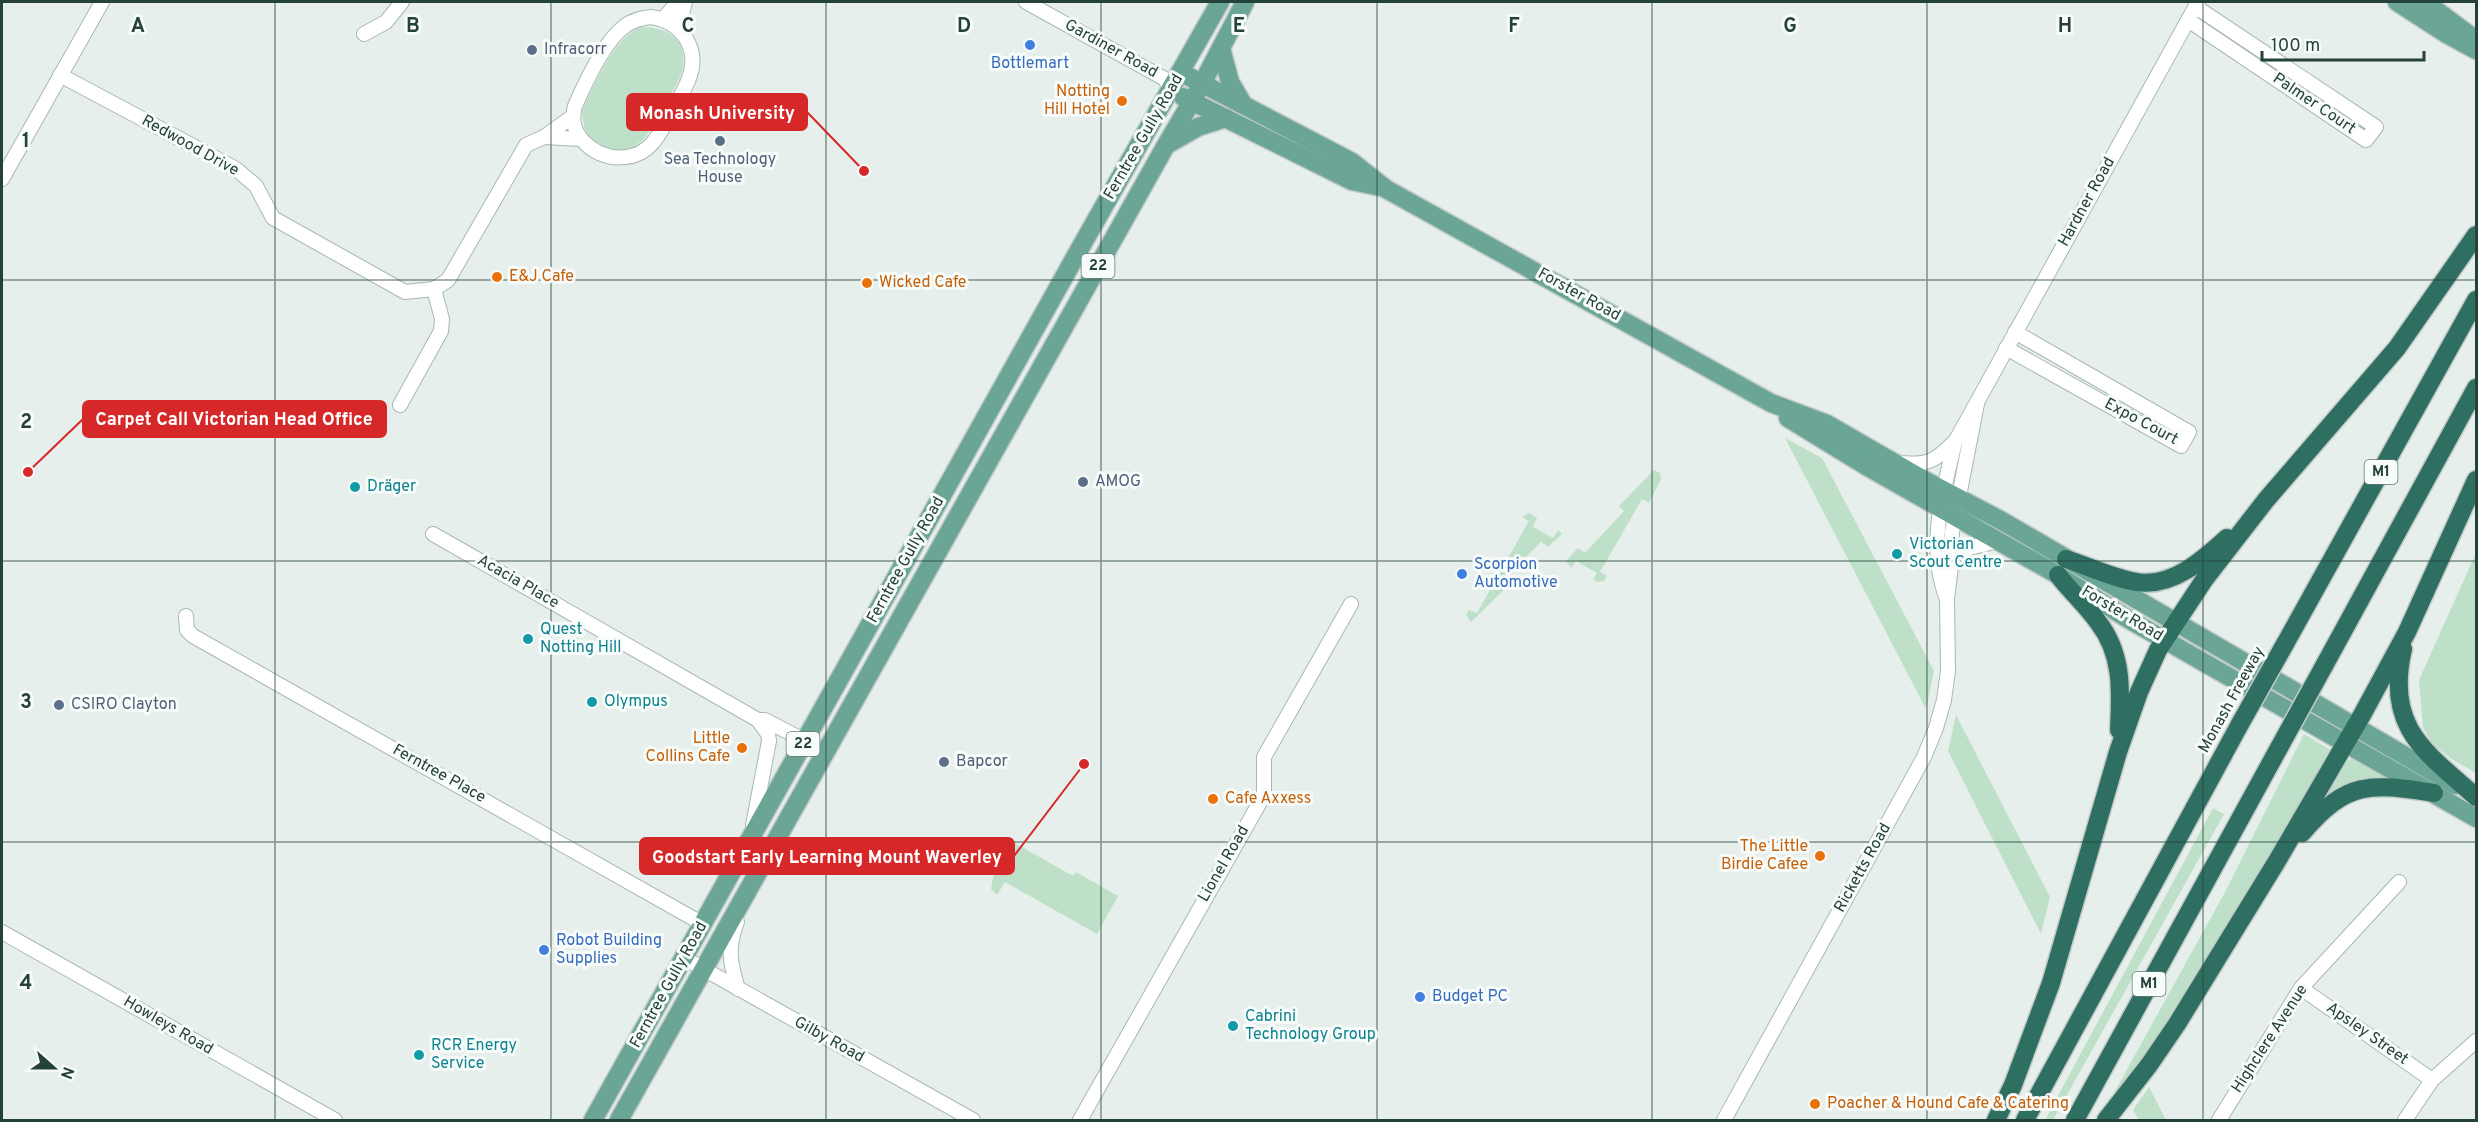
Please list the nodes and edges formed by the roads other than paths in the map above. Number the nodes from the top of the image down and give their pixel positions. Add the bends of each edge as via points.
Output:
1 (102, 2) edge
2 (402, 2) edge
3 (678, 2) edge
4 (685, 2) edge
5 (1026, 2) edge
6 (1220, 2) edge
7 (1245, 2) edge
8 (2397, 2) edge
9 (2425, 2) edge
10 (2197, 4) edge
11 (663, 19) junction
12 (2188, 20) junction
13 (679, 28) junction
14 (364, 34) dead end
15 (2476, 40) edge
16 (1221, 48) junction
17 (2476, 50) edge
18 (60, 75) junction
19 (2305, 78) junction
20 (1172, 80) junction
21 (1202, 84) junction
22 (2295, 91) junction
23 (1192, 102) junction
24 (1244, 105) junction
25 (572, 117) junction
26 (1226, 118) junction
27 (544, 137) junction
28 (580, 139) junction
29 (1165, 147) junction
30 (2, 180) edge
31 (1386, 189) junction
32 (2476, 235) edge
33 (434, 289) junction
34 (2476, 300) edge
35 (2015, 332) junction
36 (2006, 348) junction
37 (2109, 387) junction
38 (2476, 388) edge
39 (2101, 401) junction
40 (1771, 403) junction
41 (1977, 404) junction
42 (400, 405) dead end
43 (975, 438) junction
44 (1955, 442) junction
45 (996, 448) junction
46 (1893, 462) junction
47 (2476, 480) edge
48 (2266, 500) junction
49 (1949, 503) junction
50 (433, 534) dead end
51 (1998, 541) junction
52 (1951, 566) junction
53 (2062, 567) junction
54 (1947, 599) junction
55 (1351, 604) dead end
56 (186, 616) dead end
57 (2175, 621) junction
58 (2407, 632) junction
59 (2164, 639) junction
60 (758, 720) junction
61 (2356, 725) junction
62 (805, 741) junction
63 (2345, 744) junction
64 (2118, 752) junction
65 (2434, 794) junction
66 (2476, 797) edge
67 (2476, 818) edge
68 (749, 841) junction
69 (2277, 861) junction
70 (2399, 882) dead end
71 (747, 891) junction
72 (703, 924) junction
73 (2, 932) edge
74 (684, 958) junction
75 (703, 969) junction
76 (2301, 988) junction
77 (738, 989) junction
78 (2476, 1041) edge
79 (2432, 1080) junction
80 (335, 1120) edge
81 (593, 1120) edge
82 (619, 1120) edge
83 (973, 1120) edge
84 (1080, 1120) edge
85 (1724, 1120) edge
86 (1996, 1120) edge
87 (2025, 1120) edge
88 (2075, 1120) edge
89 (2106, 1120) edge
90 (2219, 1120) edge
91 (2405, 1120) edge

1 - 18 street
2 - 14 street via 386,22
3 - 11 street
4 - 13 street
5 - 20 street, Gardiner Road
6 - 20 main road, Ferntree Gully Road / 22
7 - 16 main road, Ferntree Gully Road / 22
8 - 17 main road
9 - 15 main road
10 - 12 street, Hardner Road
10 - 19 street, Palmer Court
11 - 13 street
11 - 25 street via 638,19 613,37
12 - 22 street, Palmer Court
12 - 35 street, Hardner Road
13 - 28 street via 693,52 692,69 655,141 644,152 617,159 590,148
16 - 21 main road, Ferntree Gully Road / 22
16 - 24 main road via 1230,82
18 - 30 street
18 - 33 street, Redwood Drive via 236,169 256,186 273,218 405,292
19 - 22 street
19 - 22 street, Palmer Court via 2376,127 2366,140
20 - 21 main road, Forster Road
20 - 23 main road, Forster Road
20 - 43 main road, Ferntree Gully Road / 22
21 - 23 main road, Ferntree Gully Road / 22
21 - 24 main road, Forster Road
23 - 26 main road, Forster Road
23 - 29 main road, Ferntree Gully Road / 22
24 - 31 main road, Forster Road via 1352,162
25 - 27 street
25 - 28 street
26 - 29 main road via 1198,127
26 - 31 main road, Forster Road via 1352,181
27 - 28 street
27 - 33 street via 526,145 519,154 448,280
29 - 45 main road, Ferntree Gully Road / 22
31 - 40 main road, Forster Road
32 - 48 highway via 2397,348
33 - 42 street via 441,331
34 - 87 highway, Monash Freeway / M1, bridge
35 - 36 street, Hardner Road
35 - 37 street, Expo Court
36 - 39 street, Expo Court
36 - 41 street, Hardner Road
37 - 39 street
37 - 39 street, Expo Court via 2189,432 2181,446
38 - 88 highway, M1, bridge
40 - 46 main road, Forster Road via 1827,424
40 - 49 main road, Forster Road via 1794,422
41 - 44 street, Hardner Road
41 - 49 street, Hardner Road
43 - 45 main road
43 - 62 main road, Ferntree Gully Road / 22
44 - 46 street via 1932,461
44 - 49 street, Hardner Road
45 - 71 main road, Ferntree Gully Road / 22
46 - 49 main road, Forster Road
47 - 58 highway
48 - 53 highway via 2213,550 2188,570 2171,577 2138,583
48 - 57 highway
49 - 51 main road, Forster Road
49 - 52 street, Ricketts Road
49 - 53 main road, Forster Road via 2002,521
49 - 54 street, Ricketts Road via 1937,560 1938,577
50 - 60 street, Acacia Place
51 - 52 street via 1969,548
51 - 53 main road, Forster Road
52 - 54 street, Ricketts Road
53 - 57 main road, Forster Road
53 - 59 main road, Forster Road
53 - 64 highway via 2105,632 2119,665
54 - 85 street, Ricketts Road via 1947,681 1928,747
55 - 84 street, Lionel Road via 1264,757 1264,795
56 - 72 street, Ferntree Place via 187,630 194,636
57 - 59 highway
57 - 61 main road, Forster Road
58 - 61 highway
58 - 66 highway via 2398,679 2406,725 2427,754
59 - 63 main road, Forster Road
59 - 64 highway via 2139,692
60 - 62 street, Acacia Place
60 - 68 street via 769,741
61 - 63 highway
61 - 66 main road, Forster Road
62 - 68 main road, Ferntree Gully Road / 22
63 - 65 main road, Forster Road
63 - 69 highway
64 - 86 highway via 2051,982
65 - 67 main road, Forster Road
65 - 69 highway via 2389,786 2362,788 2334,801
68 - 72 main road, Ferntree Gully Road / 22
69 - 89 highway via 2150,1065
70 - 76 street, Highclere Avenue
71 - 75 main road, Ferntree Gully Road / 22
71 - 77 street via 732,935 729,961
72 - 74 main road, Ferntree Gully Road / 22
73 - 80 street, Howleys Road
74 - 75 street, Gilby Road
74 - 81 main road, Ferntree Gully Road / 22
75 - 77 street, Gilby Road
75 - 82 main road, Ferntree Gully Road / 22
76 - 79 street, Apsley Street
76 - 90 street, Highclere Avenue
77 - 83 street, Gilby Road
78 - 79 street
79 - 91 street

